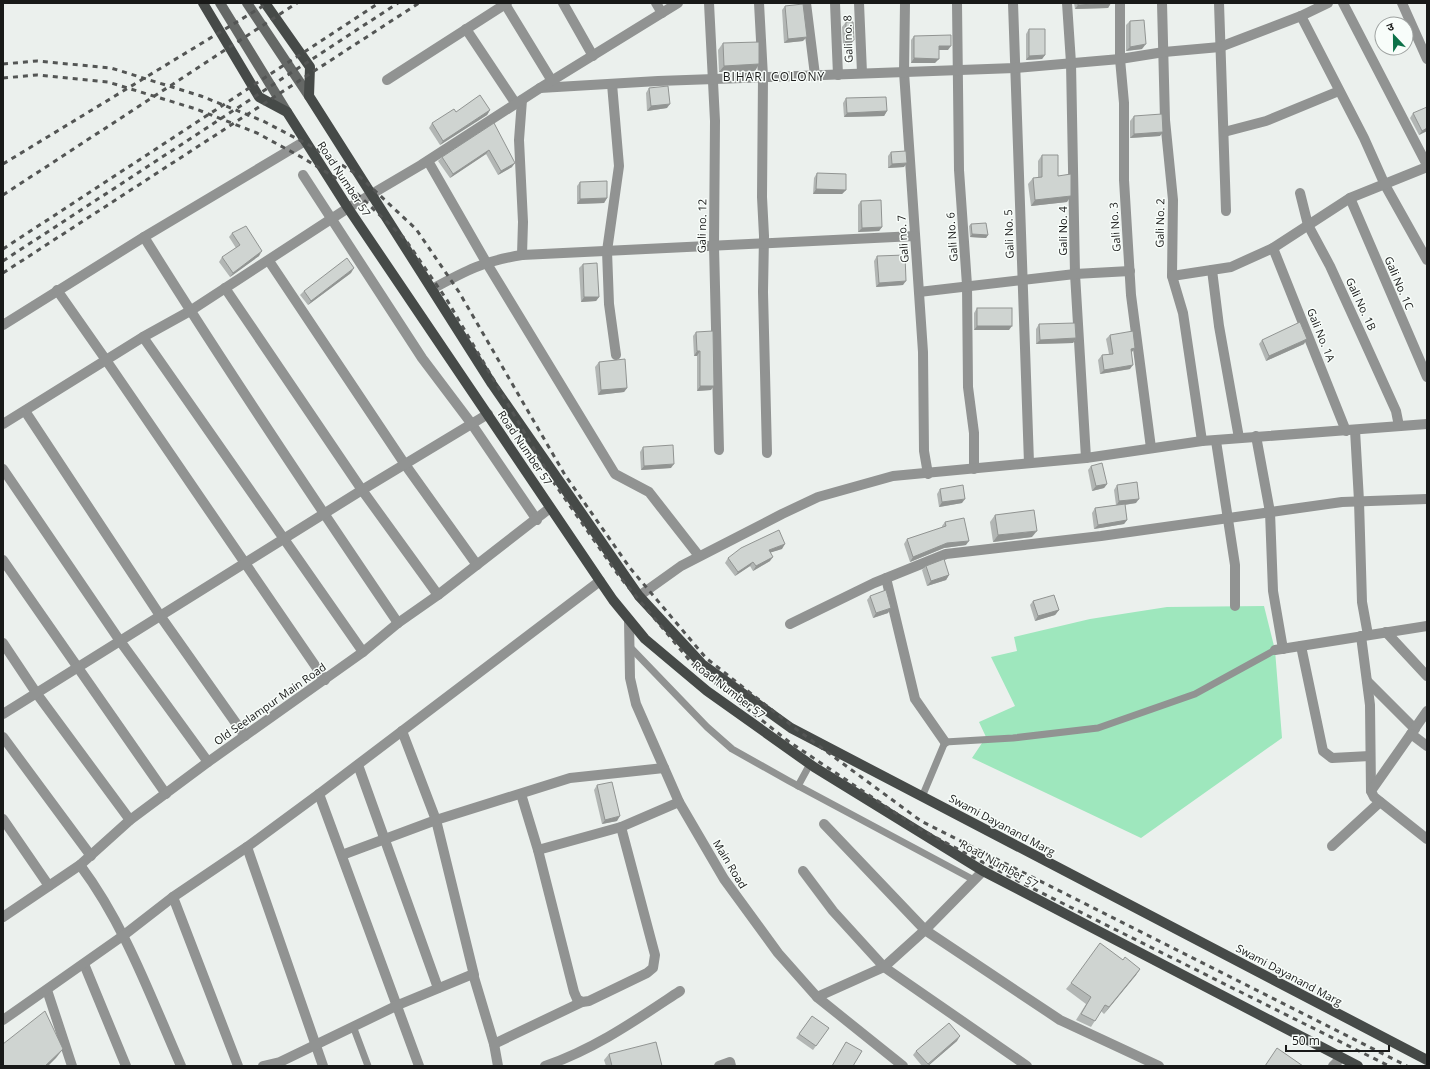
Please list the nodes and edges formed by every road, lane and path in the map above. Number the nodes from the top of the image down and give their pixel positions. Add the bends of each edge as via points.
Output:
1 (203, 3) edge
2 (220, 3) edge
3 (247, 3) edge
4 (265, 3) edge
5 (563, 3) edge
6 (656, 3) edge
7 (678, 3) edge
8 (709, 3) edge
9 (759, 3) edge
10 (806, 3) edge
11 (835, 3) edge
12 (859, 3) edge
13 (905, 3) edge
14 (957, 3) edge
15 (1013, 3) edge
16 (1067, 3) edge
17 (1120, 3) edge
18 (1162, 3) edge
19 (1218, 3) edge
20 (1328, 3) edge
21 (1343, 3) edge
22 (1402, 3) edge
23 (506, 4) edge
24 (662, 13) junction
25 (1301, 16) junction
26 (466, 29) junction
27 (1220, 47) junction
28 (1164, 52) junction
29 (593, 56) junction
30 (1120, 59) junction
31 (1427, 59) edge
32 (1071, 63) junction
33 (1015, 68) junction
34 (958, 70) junction
35 (904, 72) junction
36 (838, 74) junction
37 (862, 74) junction
38 (816, 75) junction
39 (763, 77) junction
40 (713, 79) junction
41 (387, 80) dead end
42 (552, 81) junction
43 (612, 84) junction
44 (540, 88) junction
45 (1339, 91) junction
46 (309, 96) junction
47 (519, 102) junction
48 (287, 112) junction
49 (1224, 132) junction
50 (305, 141) junction
51 (428, 161) junction
52 (1427, 166) edge
53 (303, 175) dead end
54 (1385, 184) junction
55 (1300, 193) dead end
56 (371, 194) junction
57 (1350, 198) junction
58 (348, 208) junction
59 (1226, 210) dead end
60 (331, 220) junction
61 (1308, 225) junction
62 (144, 236) junction
63 (915, 236) junction
64 (764, 244) junction
65 (714, 246) junction
66 (1273, 248) junction
67 (607, 250) junction
68 (522, 255) junction
69 (1427, 260) edge
70 (269, 261) junction
71 (486, 262) junction
72 (1212, 270) junction
73 (1130, 271) junction
74 (1075, 274) junction
75 (1172, 276) junction
76 (1022, 280) junction
77 (967, 285) junction
78 (225, 288) junction
79 (432, 289) junction
80 (57, 290) junction
81 (919, 292) junction
82 (190, 311) junction
83 (3, 325) edge
84 (143, 337) junction
85 (616, 355) dead end
86 (106, 360) junction
87 (1427, 377) edge
88 (25, 411) junction
89 (488, 414) junction
90 (471, 423) junction
91 (3, 424) edge
92 (1427, 424) edge
93 (1399, 426) junction
94 (1350, 430) junction
95 (1256, 436) junction
96 (1239, 438) junction
97 (1202, 441) junction
98 (1216, 441) junction
99 (1151, 448) junction
100 (719, 450) dead end
101 (767, 453) dead end
102 (1086, 458) junction
103 (404, 463) junction
104 (1028, 463) junction
105 (3, 469) edge
106 (974, 469) junction
107 (928, 474) junction
108 (362, 490) junction
109 (1427, 499) edge
110 (1359, 501) junction
111 (550, 508) junction
112 (1270, 512) junction
113 (323, 514) junction
114 (1228, 518) junction
115 (537, 520) junction
116 (284, 538) junction
117 (610, 554) joint
118 (699, 556) junction
119 (3, 560) edge
120 (244, 563) junction
121 (477, 565) junction
122 (886, 578) junction
123 (600, 581) junction
124 (438, 595) junction
125 (639, 596) junction
126 (1235, 606) dead end
127 (161, 617) junction
128 (629, 620) junction
129 (398, 623) junction
130 (790, 624) dead end
131 (1427, 626) edge
132 (1386, 632) junction
133 (1364, 635) junction
134 (120, 641) junction
135 (3, 643) edge
136 (629, 646) junction
137 (1301, 646) junction
138 (1279, 649) junction
139 (363, 652) junction
140 (77, 669) junction
141 (1427, 676) edge
142 (325, 680) junction
143 (1367, 682) junction
144 (37, 694) junction
145 (1427, 711) edge
146 (3, 714) edge
147 (402, 731) junction
148 (1413, 731) junction
149 (245, 736) junction
150 (3, 738) edge
151 (946, 742) junction
152 (1427, 746) edge
153 (1370, 756) junction
154 (208, 762) junction
155 (810, 764) junction
156 (358, 765) junction
157 (664, 768) junction
158 (798, 786) junction
159 (1371, 791) junction
160 (166, 794) junction
161 (320, 794) junction
162 (521, 794) junction
163 (922, 796) junction
164 (679, 802) junction
165 (1380, 802) junction
166 (3, 820) edge
167 (130, 820) junction
168 (436, 820) junction
169 (824, 824) dead end
170 (621, 827) junction
171 (385, 839) junction
172 (1427, 839) edge
173 (1332, 846) dead end
174 (247, 847) junction
175 (538, 850) junction
176 (342, 855) junction
177 (91, 856) junction
178 (80, 865) junction
179 (803, 871) dead end
180 (983, 871) junction
181 (974, 880) junction
182 (49, 886) junction
183 (173, 897) junction
184 (3, 918) edge
185 (925, 930) junction
186 (124, 935) junction
187 (84, 964) junction
188 (884, 967) junction
189 (474, 975) junction
190 (438, 988) junction
191 (47, 990) junction
192 (680, 991) dead end
193 (817, 997) junction
194 (582, 1002) junction
195 (398, 1005) junction
196 (3, 1020) edge
197 (353, 1026) junction
198 (314, 1044) junction
199 (494, 1044) junction
200 (1341, 1058) junction
201 (1427, 1060) edge
202 (570, 1062) edge
203 (281, 1064) edge
204 (72, 1066) edge
205 (126, 1066) edge
206 (181, 1066) edge
207 (238, 1066) edge
208 (263, 1066) edge
209 (323, 1066) edge
210 (368, 1066) edge
211 (419, 1066) edge
212 (498, 1066) edge
213 (546, 1066) edge
214 (719, 1066) edge
215 (731, 1066) edge
216 (903, 1066) edge
217 (1027, 1066) edge
218 (1159, 1066) edge
219 (1333, 1066) edge
220 (1358, 1066) edge

1 - 48 main road via 259,97
2 - 48 main road
3 - 46 main road
4 - 46 main road via 310,67
5 - 29 street
6 - 24 street
7 - 24 street
8 - 40 street, Gali no. 12
9 - 39 street
10 - 38 street
11 - 36 street
12 - 37 street, Gali no. 8
13 - 35 street, Gali no. 7
14 - 34 street, Gali No. 6
15 - 33 street, Gali No. 5
16 - 32 street, Gali No. 4
17 - 30 street, Gali No. 3
18 - 28 street, Gali No. 2
19 - 27 street
20 - 25 street
21 - 52 street
22 - 31 street
23 - 26 street
23 - 42 street
24 - 29 street
25 - 27 street
25 - 45 street
26 - 41 street
26 - 47 street
27 - 28 street
27 - 49 street
28 - 30 street
28 - 75 street, Gali No. 2 via 1165,120 1173,200
29 - 42 street
30 - 32 street
30 - 73 street, Gali No. 3
32 - 33 street
32 - 74 street, Gali No. 4
33 - 34 street
33 - 76 street, Gali No. 5
34 - 35 street
34 - 77 street, Gali No. 6 via 959,170
35 - 37 street
35 - 63 street, Gali no. 7
36 - 37 street
36 - 38 street
38 - 39 street
39 - 40 street
39 - 64 street
40 - 43 street
40 - 65 street, Gali no. 12
42 - 44 street
43 - 44 street
43 - 67 street via 619,166
44 - 47 street
45 - 49 street via 1266,121
45 - 54 street
46 - 56 main road, Road Number 57
47 - 51 street
47 - 68 street
48 - 50 main road, Road Number 57
49 - 59 street
50 - 58 main road, Road Number 57
50 - 62 street
51 - 56 street
51 - 71 street
52 - 54 street
53 - 60 street
54 - 57 street
54 - 69 street
55 - 61 street, Gali No. 1B
56 - 58 street
56 - 79 main road, Road Number 57
57 - 61 street
57 - 87 street, Gali No. 1C
58 - 60 street
58 - 89 main road, Road Number 57
60 - 70 street
60 - 90 street via 422,358
61 - 66 street
61 - 93 street, Gali No. 1B via 1330,266 1396,411
62 - 80 street
62 - 82 street
63 - 64 street
63 - 81 street, Gali no. 7
64 - 65 street
64 - 101 street
65 - 67 street
65 - 100 street, Gali no. 12
66 - 72 street via 1231,267
66 - 94 street, Gali No. 1A
67 - 68 street
67 - 85 street via 609,304
68 - 71 street
70 - 78 street
70 - 103 street
71 - 79 street
71 - 118 street via 615,474 649,492
72 - 75 street
72 - 96 street via 1220,333
73 - 74 street
73 - 99 street, Gali No. 3
74 - 76 street
74 - 102 street, Gali No. 4
75 - 97 street, Gali No. 2 via 1183,313
76 - 77 street
76 - 104 street, Gali No. 5
77 - 81 street
77 - 106 street, Gali No. 6 via 968,387 974,433
78 - 82 street
78 - 108 street
79 - 117 main road, Road Number 57 via 492,384
80 - 83 street
80 - 86 street
81 - 107 street, Gali no. 7 via 923,352 924,451
82 - 84 street
82 - 113 street
84 - 86 street
84 - 116 street
86 - 88 street
86 - 120 street
88 - 91 street
88 - 127 street
89 - 90 street
89 - 111 main road, Road Number 57
90 - 103 street
90 - 115 street
92 - 93 street
93 - 94 street
94 - 95 street
94 - 110 street, Gali No. 1A
95 - 96 street
95 - 112 street
96 - 98 street
97 - 98 street
97 - 99 street
98 - 114 street
99 - 102 street
102 - 104 street
103 - 108 street
103 - 121 street
104 - 106 street
105 - 134 street
106 - 107 street
107 - 118 street via 893,476 818,497
108 - 113 street
108 - 124 street
109 - 110 street
110 - 112 street
110 - 133 street, Gali No. 1A
111 - 115 street, Old Seelampur Main Road
111 - 123 main road, Road Number 57
112 - 114 street
112 - 138 street via 1273,591
113 - 116 street
113 - 129 street
114 - 122 street via 946,554
114 - 126 street via 1235,565
115 - 121 street, Old Seelampur Main Road
116 - 120 street
116 - 139 street
117 - 125 main road, Swami Dayanand Marg
118 - 125 street
119 - 140 street
120 - 127 street
120 - 142 street
121 - 124 street, Old Seelampur Main Road
122 - 130 street
122 - 151 street via 915,699
123 - 128 main road, Road Number 57
123 - 147 street
124 - 129 street, Old Seelampur Main Road
125 - 163 main road, Swami Dayanand Marg via 702,664 791,728
127 - 134 street
127 - 149 street
128 - 136 street, Main Road
128 - 155 main road, Road Number 57 via 645,639 707,692
129 - 139 street, Old Seelampur Main Road
131 - 132 street
132 - 133 street
132 - 141 street
133 - 137 street
133 - 143 street, Gali No. 1A
134 - 140 street
134 - 154 street
135 - 144 street
136 - 157 street, Main Road via 630,678 636,704
136 - 158 lane via 707,727 732,749
137 - 138 street
137 - 153 street via 1323,751 1332,758
138 - 151 lane via 1195,694 1098,728 1013,738
139 - 142 street, Old Seelampur Main Road
140 - 144 street
140 - 160 street
142 - 149 street, Old Seelampur Main Road
143 - 148 street
143 - 153 street, Gali No. 1A via 1370,705
144 - 146 street
144 - 167 street
145 - 148 street
147 - 156 street
147 - 168 street
148 - 152 street
148 - 159 street
149 - 154 street, Old Seelampur Main Road
150 - 177 street
151 - 163 lane
153 - 159 street, Gali No. 1A
154 - 160 street, Old Seelampur Main Road
155 - 158 lane
155 - 180 main road, Road Number 57
156 - 161 street
156 - 171 street
157 - 162 street via 570,778
157 - 164 street, Main Road
158 - 181 lane
159 - 165 street
160 - 167 street, Old Seelampur Main Road
161 - 174 street
161 - 176 street
162 - 168 street
162 - 175 street
163 - 201 main road, Swami Dayanand Marg
164 - 170 street
164 - 193 street, Main Road via 745,911
165 - 172 street
165 - 173 street
166 - 182 street
167 - 177 street, Old Seelampur Main Road
168 - 171 street
168 - 189 street
169 - 185 street
170 - 175 street
170 - 194 street via 655,962 654,968 589,1001
171 - 176 street
171 - 190 street
174 - 183 street
174 - 198 street
175 - 194 street via 574,992 577,999
176 - 195 street
177 - 178 street, Old Seelampur Main Road
178 - 182 street, Old Seelampur Main Road
178 - 186 street
179 - 188 street via 832,911
180 - 181 street
180 - 200 main road, Road Number 57
181 - 185 street
182 - 184 street, Old Seelampur Main Road
183 - 186 street
183 - 207 street
185 - 188 street
185 - 218 street via 1060,1020
186 - 187 street
186 - 206 street
187 - 191 street
187 - 205 street
188 - 193 street
188 - 217 street
189 - 190 street
189 - 199 street
190 - 195 street
191 - 196 street
191 - 204 street
192 - 202 street
193 - 216 street, Main Road
194 - 199 street
195 - 197 street
195 - 211 street
197 - 198 street
197 - 210 lane
198 - 203 street
198 - 209 street
199 - 212 street
200 - 219 street
200 - 220 main road, Road Number 57
202 - 213 street
203 - 208 street
214 - 215 street via 730,1062

